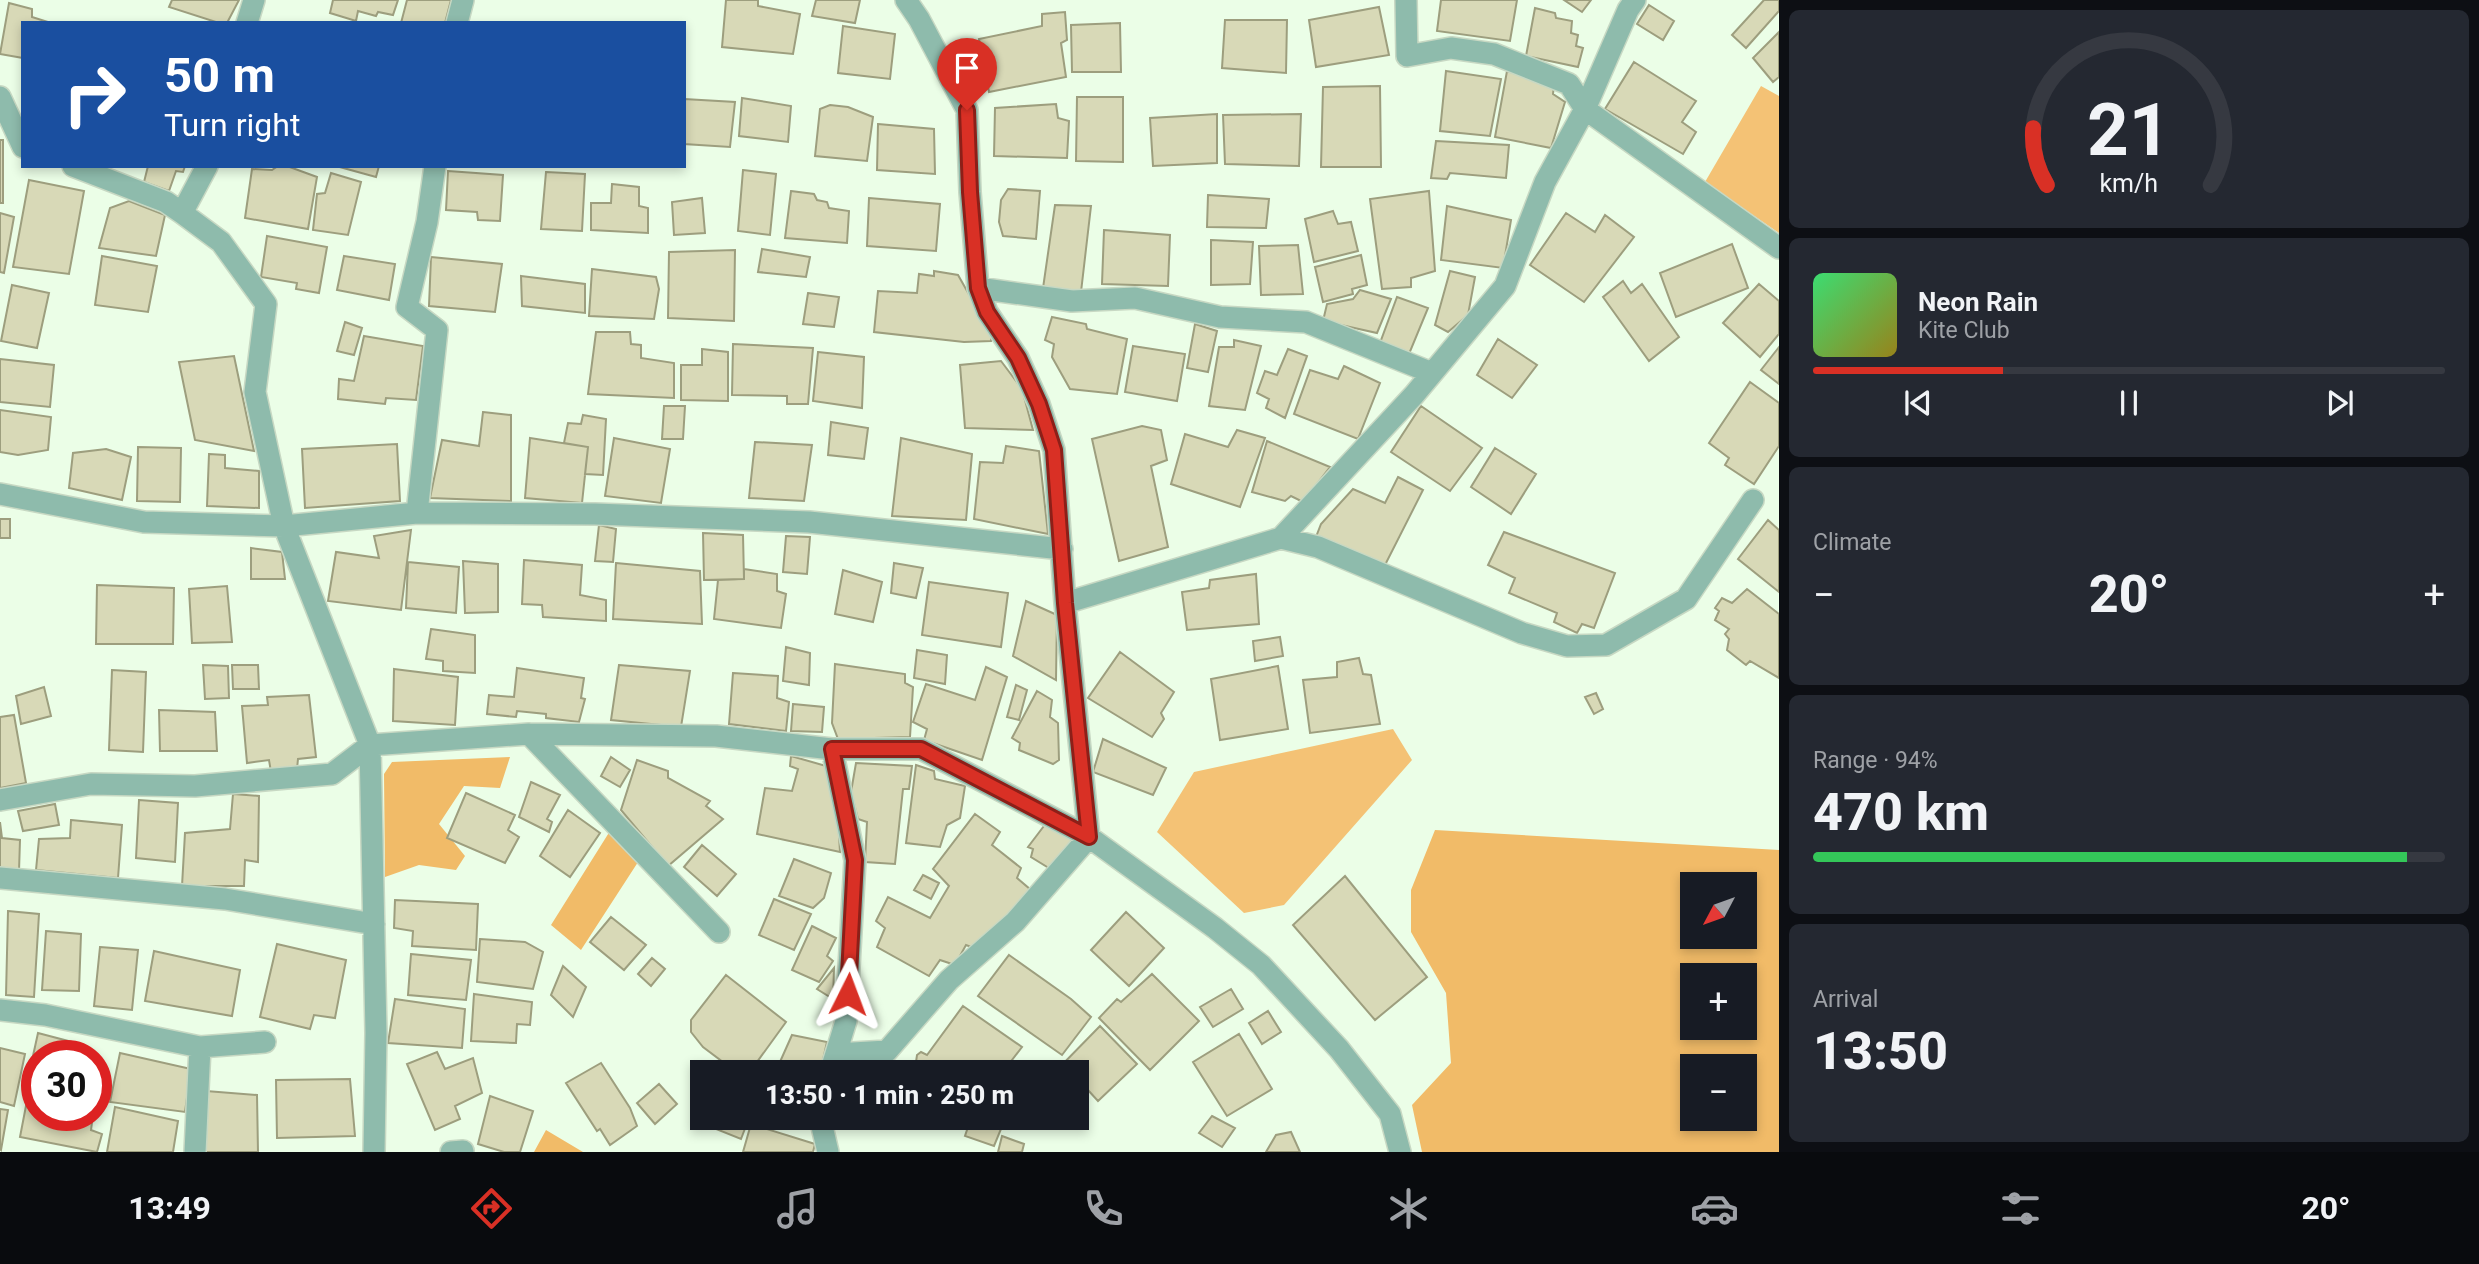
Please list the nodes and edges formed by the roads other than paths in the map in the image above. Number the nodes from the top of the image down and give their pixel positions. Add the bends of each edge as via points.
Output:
1 (254, 0) edge
2 (463, 0) edge
3 (906, 0) edge
4 (1406, 0) edge
5 (1635, 0) edge
6 (248, 21) edge
7 (458, 21) edge
8 (0, 97) edge
9 (1585, 109) junction
10 (21, 143) edge
11 (78, 168) edge
12 (206, 168) edge
13 (435, 168) edge
14 (181, 213) junction
15 (1779, 248) edge
16 (978, 288) junction
17 (1432, 373) junction
18 (0, 494) edge
19 (1752, 500) dead end
20 (417, 513) junction
21 (284, 526) junction
22 (1281, 538) junction
23 (1062, 549) junction
24 (1065, 603) junction
25 (529, 734) junction
26 (370, 746) junction
27 (832, 749) junction
28 (0, 800) edge
29 (1089, 837) junction
30 (0, 878) edge
31 (374, 924) junction
32 (719, 932) dead end
33 (0, 1010) edge
34 (265, 1042) dead end
35 (200, 1047) junction
36 (834, 1060) edge
37 (846, 1060) edge
38 (823, 1130) edge
39 (195, 1152) edge
40 (374, 1152) edge
41 (828, 1152) edge
42 (1400, 1152) edge

1 - 6 street
2 - 7 street
3 - 16 street via 967,110
4 - 9 street via 1407,56 1451,48 1494,54 1569,84
5 - 9 street
8 - 10 street
9 - 15 street
9 - 17 street via 1545,182 1505,286
11 - 14 street via 166,202
12 - 14 street
13 - 20 street via 407,307 438,330
14 - 21 street via 222,242 266,304 255,392
16 - 17 street via 1072,301 1135,298 1220,317 1306,322
16 - 23 street via 987,312 1018,358 1054,450
17 - 22 street
18 - 21 street via 144,522
19 - 22 street via 1686,599 1606,645 1567,646 1522,633 1318,547
20 - 21 street
20 - 23 street via 595,513 808,522
21 - 26 street
22 - 24 street
23 - 24 street
24 - 29 street
25 - 26 street
25 - 27 street via 716,736
25 - 32 street
26 - 28 street via 332,774 195,786 91,784
26 - 31 street
27 - 29 street via 921,749
27 - 36 street via 855,860 846,1021
29 - 37 street via 1015,922 949,980 887,1051
29 - 42 street via 1261,965 1339,1049 1390,1114
30 - 31 street via 225,899
31 - 40 street
33 - 35 street
34 - 35 street
35 - 39 street
38 - 41 street

